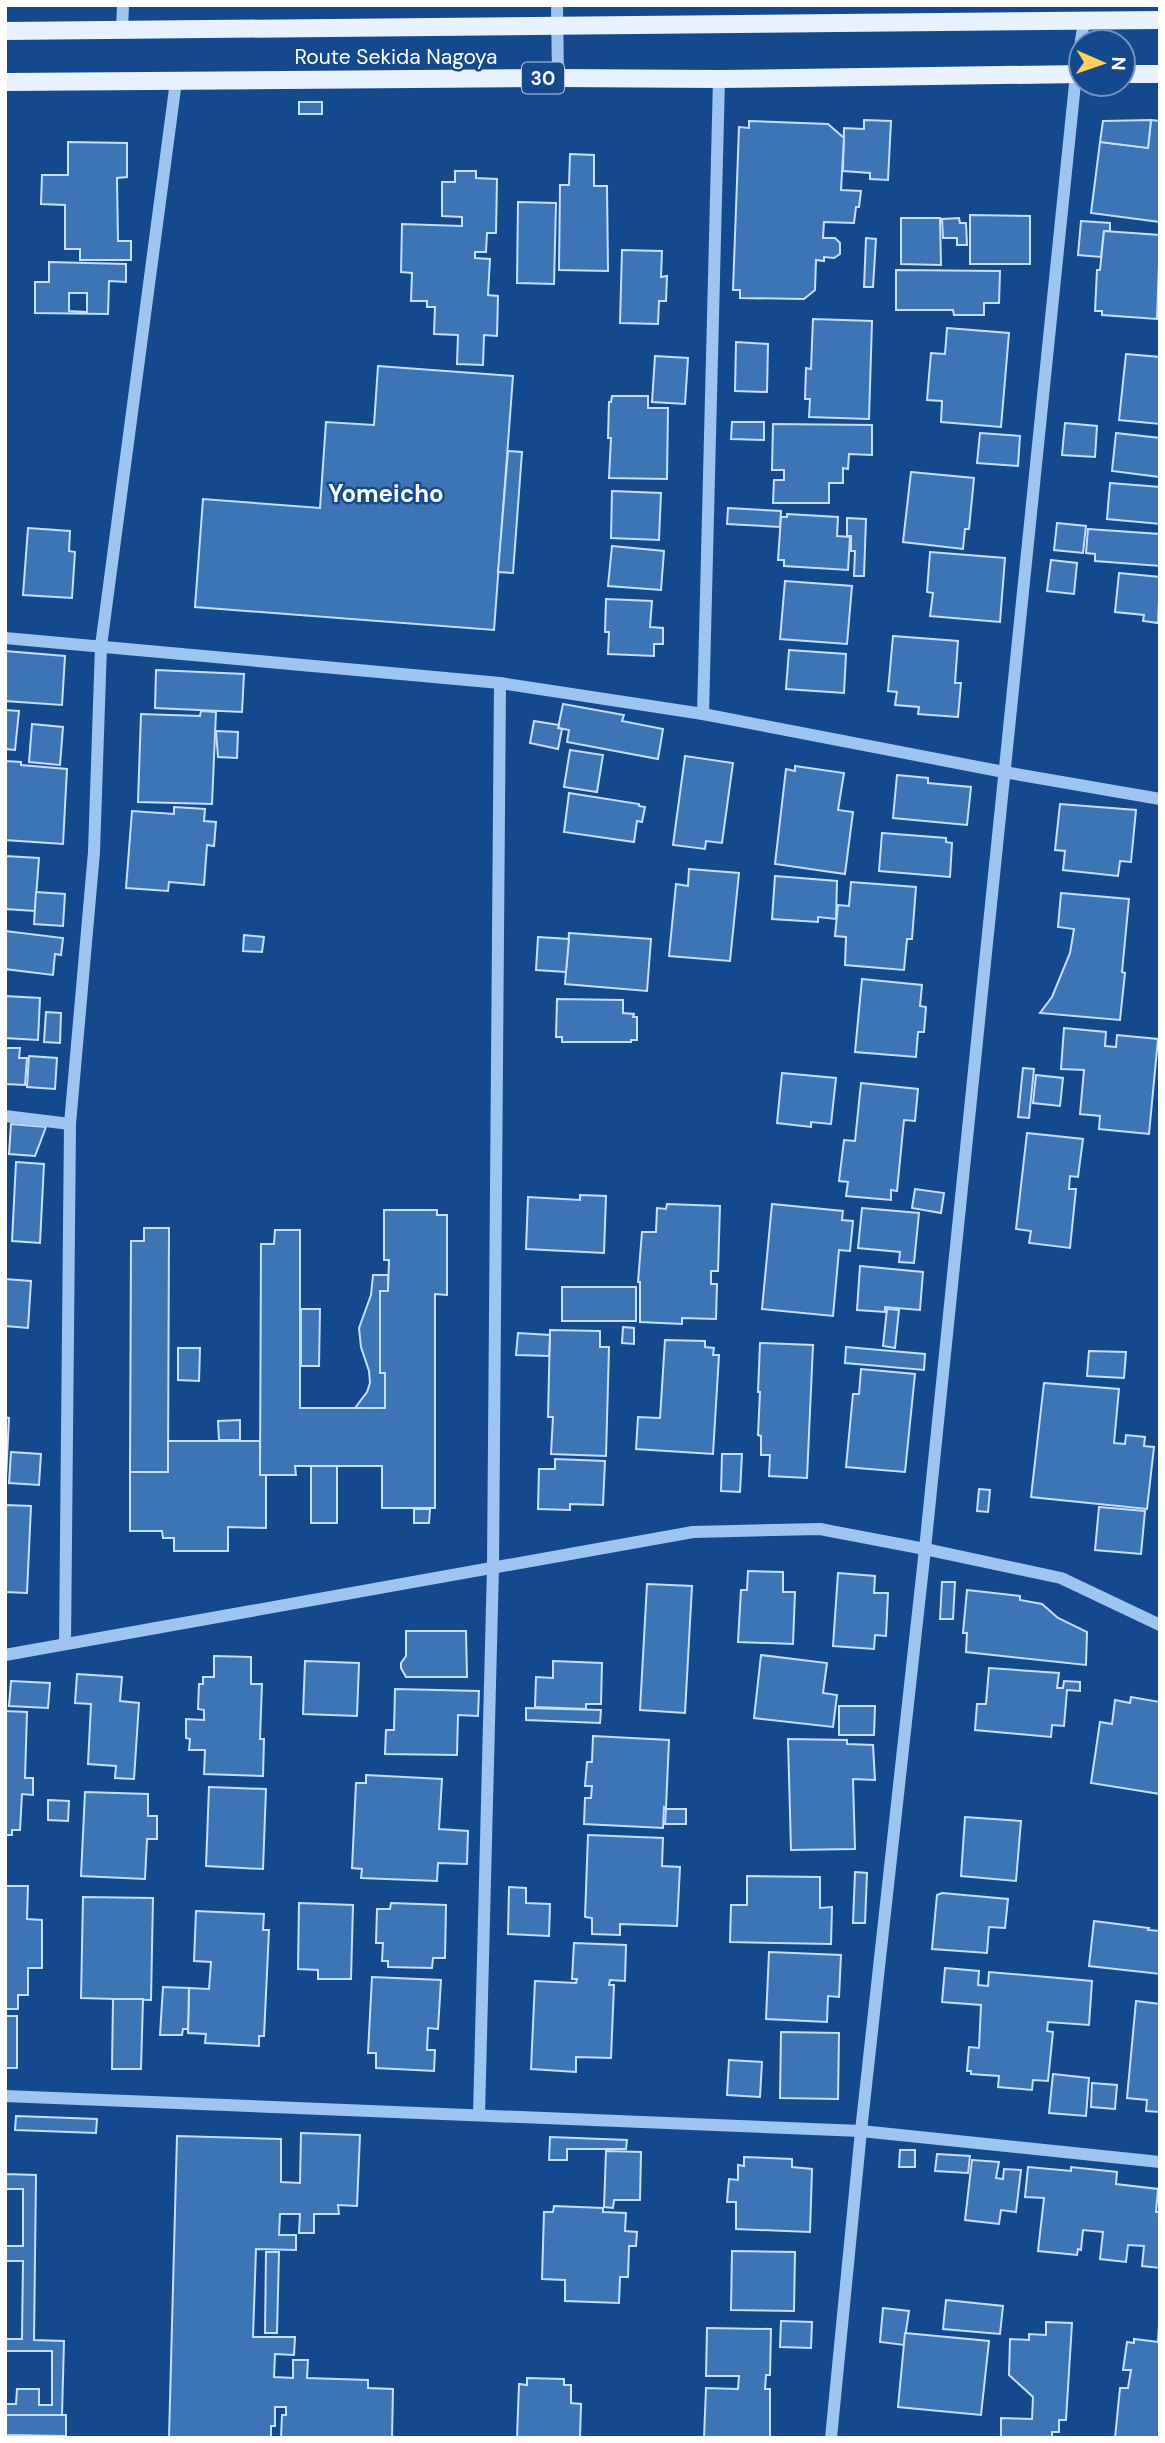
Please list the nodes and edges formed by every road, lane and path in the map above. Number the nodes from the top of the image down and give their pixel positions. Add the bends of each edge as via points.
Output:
1 (123, 5) edge
2 (557, 5) edge
3 (1160, 20) edge
4 (1084, 21) junction
5 (556, 26) junction
6 (1083, 28) edge
7 (122, 30) junction
8 (5, 31) edge
9 (1067, 74) edge
10 (1137, 74) edge
11 (1160, 74) edge
12 (558, 78) junction
13 (719, 79) junction
14 (176, 81) junction
15 (5, 82) edge
16 (1076, 98) edge
17 (5, 638) edge
18 (102, 646) junction
19 (500, 683) junction
20 (703, 714) junction
21 (1004, 772) junction
22 (1160, 799) edge
23 (5, 1116) edge
24 (71, 1124) junction
25 (925, 1549) junction
26 (493, 1567) junction
27 (1160, 1625) edge
28 (65, 1644) junction
29 (5, 1654) edge
30 (5, 2096) edge
31 (479, 2115) junction
32 (861, 2131) junction
33 (1160, 2162) edge
34 (831, 2438) edge

1 - 7 street
2 - 5 street
3 - 4 main road, Route Sekida Nagoya
4 - 5 main road, Route Sekida Nagoya
4 - 6 street
5 - 7 main road, Route Sekida Nagoya
5 - 12 street
7 - 8 main road, Route Sekida Nagoya
9 - 13 main road, Route Sekida Nagoya / 30
10 - 11 main road
12 - 13 main road, Route Sekida Nagoya / 30
12 - 14 main road, Route Sekida Nagoya / 30
13 - 20 street
14 - 15 main road, Route Sekida Nagoya / 30
14 - 18 street
16 - 21 street
17 - 18 street
18 - 19 street
18 - 24 street via 94,852
19 - 20 street
19 - 26 street
20 - 21 street
21 - 22 street
21 - 25 street
23 - 24 street
24 - 28 street
25 - 26 street via 820,1529 693,1532
25 - 27 street via 1061,1578
25 - 32 street
26 - 28 street
26 - 31 street
28 - 29 street
30 - 31 street
31 - 32 street
32 - 33 street
32 - 34 street

